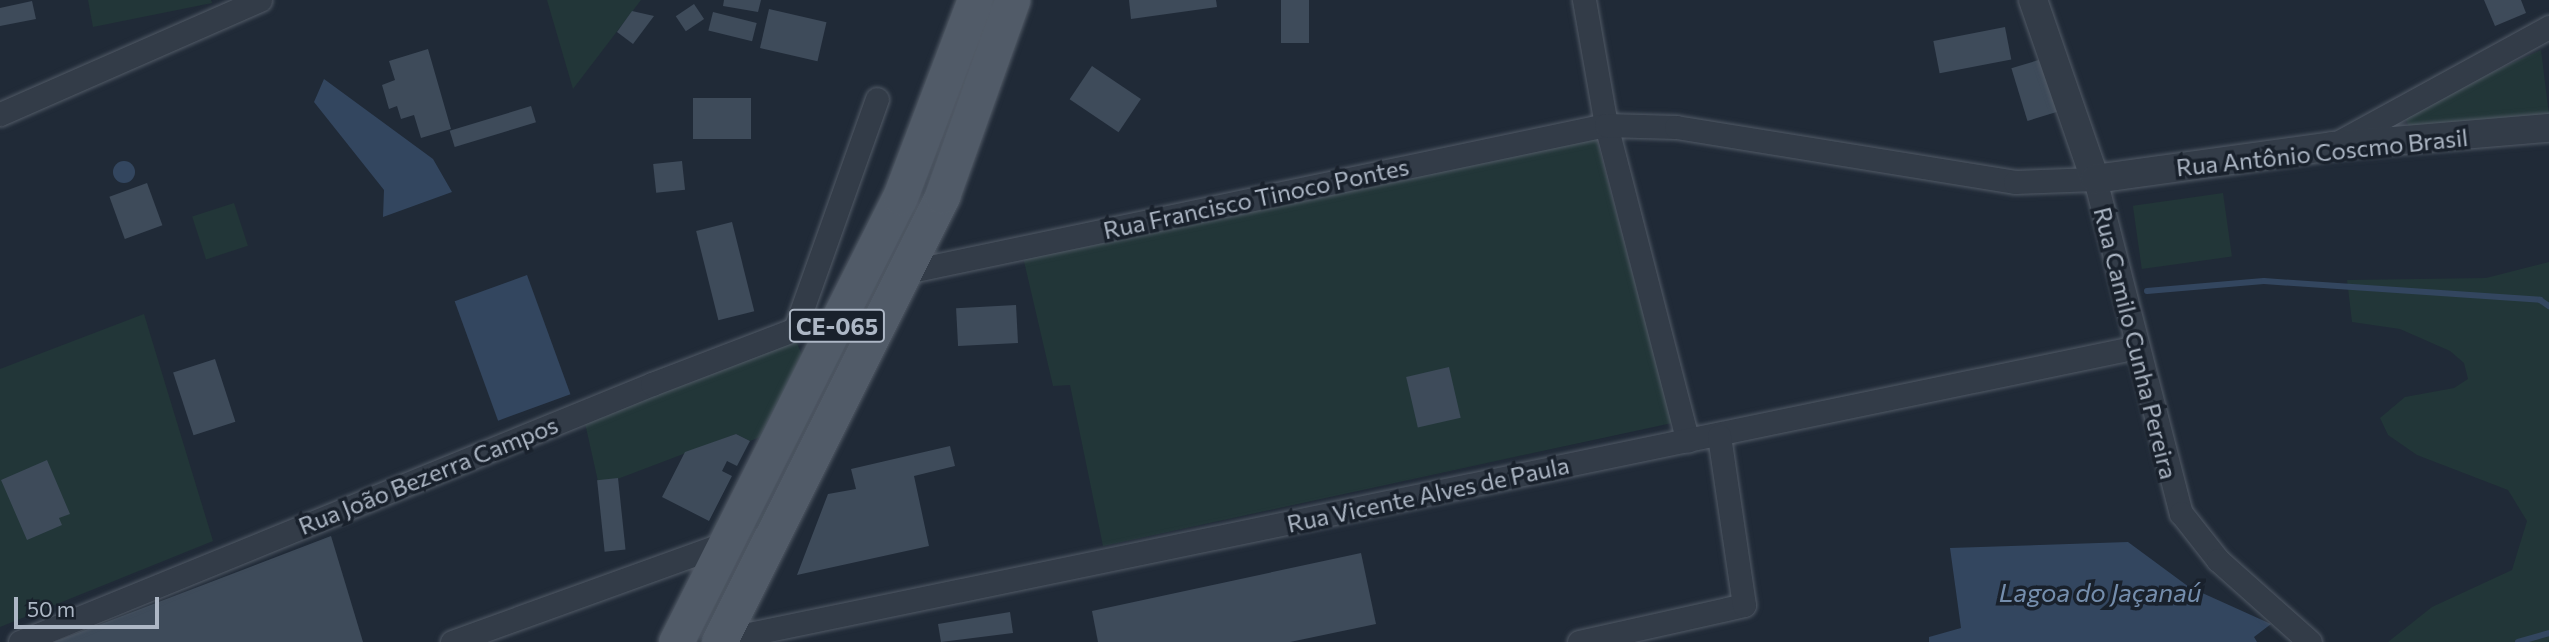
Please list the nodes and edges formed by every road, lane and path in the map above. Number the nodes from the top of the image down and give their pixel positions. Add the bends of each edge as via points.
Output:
1 (260, 0) edge
2 (975, 0) edge
3 (1012, 0) edge
4 (1584, 0) edge
5 (2033, 0) edge
6 (2549, 27) edge
7 (877, 99) dead end
8 (0, 114) edge
9 (1606, 125) junction
10 (2549, 128) edge
11 (2333, 146) junction
12 (2095, 179) junction
13 (906, 272) junction
14 (841, 319) junction
15 (795, 329) junction
16 (2137, 347) junction
17 (1719, 436) junction
18 (1688, 441) junction
19 (726, 543) junction
20 (719, 641) edge
21 (19, 642) edge
22 (452, 642) edge
23 (676, 642) edge
24 (1579, 642) edge
25 (2309, 642) edge

1 - 8 street
2 - 14 main road, CE-065 via 928,135
3 - 13 main road, CE-065 via 975,117
4 - 9 street
5 - 12 street, Rua Camilo Cunha Pereira
6 - 11 street
7 - 15 street
9 - 12 street, Rua Francisco Tinoco Pontes via 1676,127 2015,182
9 - 13 street, Rua Francisco Tinoco Pontes
9 - 18 street
10 - 11 street, Rua Antônio Coscmo Brasil
11 - 12 street, Rua Antônio Coscmo Brasil
12 - 16 street, Rua Camilo Cunha Pereira
13 - 20 main road, CE-065
14 - 15 street, Rua João Bezerra Campos
14 - 19 main road, CE-065
15 - 21 street, Rua João Bezerra Campos
16 - 17 street, Rua Vicente Alves de Paula
16 - 25 street, Rua Camilo Cunha Pereira via 2181,513 2218,560
17 - 18 street, Rua Vicente Alves de Paula
17 - 24 street via 1744,604
18 - 20 street, Rua Vicente Alves de Paula
19 - 22 street
19 - 23 main road, CE-065

